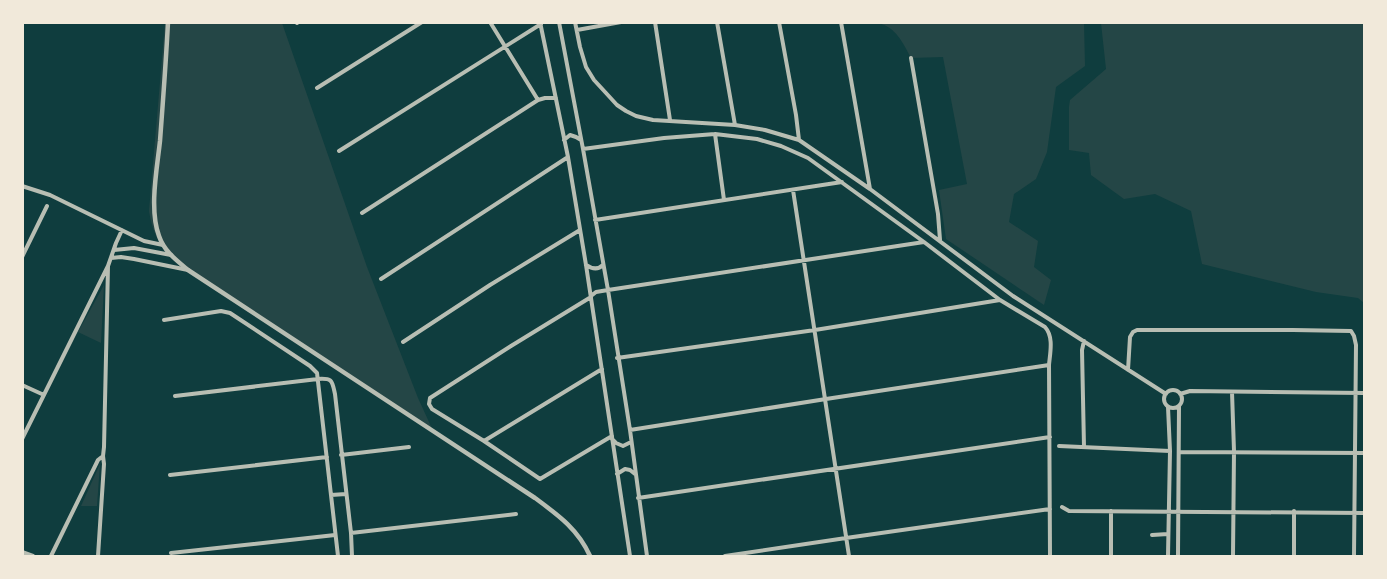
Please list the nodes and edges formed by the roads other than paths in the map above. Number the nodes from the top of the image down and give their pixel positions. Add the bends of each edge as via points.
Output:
1 (168, 22) edge
2 (422, 22) edge
3 (490, 22) edge
4 (558, 22) edge
5 (575, 22) edge
6 (621, 22) edge
7 (655, 22) edge
8 (717, 22) edge
9 (779, 22) edge
10 (841, 22) edge
11 (540, 23) edge
12 (577, 30) junction
13 (504, 47) junction
14 (911, 58) dead end
15 (317, 88) dead end
16 (556, 98) junction
17 (538, 100) junction
18 (670, 120) junction
19 (735, 125) junction
20 (715, 134) junction
21 (581, 140) junction
22 (799, 140) junction
23 (564, 141) junction
24 (583, 149) junction
25 (340, 151) dead end
26 (568, 157) junction
27 (842, 182) junction
28 (22, 186) edge
29 (870, 189) junction
30 (793, 190) junction
31 (724, 200) junction
32 (47, 206) dead end
33 (362, 213) dead end
34 (595, 220) junction
35 (122, 230) junction
36 (580, 230) junction
37 (940, 240) junction
38 (924, 242) junction
39 (163, 246) junction
40 (114, 250) junction
41 (151, 252) junction
42 (22, 257) edge
43 (172, 257) junction
44 (111, 258) junction
45 (804, 260) junction
46 (148, 262) junction
47 (586, 265) junction
48 (603, 265) junction
49 (108, 266) junction
50 (168, 266) junction
51 (188, 270) junction
52 (381, 279) dead end
53 (608, 290) junction
54 (591, 296) junction
55 (1000, 300) junction
56 (164, 320) dead end
57 (815, 330) junction
58 (1084, 341) junction
59 (403, 342) dead end
60 (618, 358) junction
61 (1049, 365) junction
62 (602, 369) junction
63 (1128, 370) junction
64 (318, 379) junction
65 (22, 385) edge
66 (1232, 392) junction
67 (1364, 393) edge
68 (1166, 394) junction
69 (1180, 394) junction
70 (1355, 394) junction
71 (44, 395) junction
72 (175, 396) dead end
73 (826, 398) junction
74 (1179, 406) junction
75 (1168, 407) junction
76 (630, 430) junction
77 (1050, 437) junction
78 (612, 438) junction
79 (22, 439) edge
80 (484, 441) junction
81 (630, 442) junction
82 (1059, 446) dead end
83 (409, 447) dead end
84 (1084, 447) junction
85 (1170, 451) junction
86 (1179, 452) junction
87 (1234, 452) junction
88 (1354, 453) junction
89 (1364, 453) edge
90 (341, 455) junction
91 (103, 456) junction
92 (327, 457) junction
93 (836, 469) junction
94 (170, 474) dead end
95 (617, 474) junction
96 (635, 474) junction
97 (346, 494) junction
98 (330, 495) junction
99 (638, 498) junction
100 (1062, 507) dead end
101 (1050, 509) junction
102 (1111, 510) junction
103 (1179, 511) junction
104 (1169, 512) junction
105 (1234, 512) junction
106 (1294, 512) junction
107 (1354, 513) junction
108 (1364, 513) edge
109 (516, 514) dead end
110 (351, 533) junction
111 (1168, 534) junction
112 (335, 535) junction
113 (1152, 535) dead end
114 (846, 538) junction
115 (22, 552) edge
116 (171, 553) dead end
117 (33, 556) edge
118 (51, 556) edge
119 (98, 556) edge
120 (338, 556) edge
121 (352, 556) edge
122 (590, 556) edge
123 (630, 556) edge
124 (647, 556) edge
125 (725, 556) edge
126 (849, 556) edge
127 (1050, 556) edge
128 (1111, 556) edge
129 (1168, 556) edge
130 (1178, 556) edge
131 (1234, 556) edge
132 (1294, 556) edge
133 (1354, 556) edge

1 - 39 street via 154,208
2 - 15 street
3 - 13 street
4 - 21 street
5 - 12 street
6 - 12 street
7 - 18 street
8 - 19 street
9 - 22 street
10 - 29 street
11 - 13 street
11 - 16 street
12 - 18 street via 586,67 617,105 636,116
13 - 17 street
13 - 25 street
14 - 37 street
16 - 17 street
16 - 23 street
17 - 33 street
18 - 19 street
19 - 22 street
20 - 24 street
20 - 27 street via 757,139 781,146 808,158
20 - 31 street
21 - 23 street via 570,136
21 - 24 street
22 - 29 street
23 - 26 street
24 - 34 street
26 - 36 street
26 - 52 street
27 - 30 street
27 - 38 street
28 - 35 street via 50,195
29 - 37 street
30 - 31 street
30 - 45 street
31 - 34 street
32 - 42 street
34 - 48 street
35 - 39 street
35 - 40 street
36 - 47 street
36 - 59 street
37 - 58 street via 1013,296
38 - 45 street
38 - 55 street
39 - 43 street
40 - 41 street via 134,248
40 - 44 street
41 - 43 street
41 - 46 street
43 - 50 street
43 - 51 street
44 - 46 street
44 - 49 street
45 - 53 street
45 - 57 street
46 - 50 street
47 - 48 street via 590,268
47 - 54 street
48 - 53 street
49 - 71 street
49 - 91 street
50 - 51 street
51 - 122 street via 535,498 568,524
53 - 54 street
53 - 60 street
54 - 62 street
54 - 80 street via 430,398 428,404 432,409
55 - 57 street
55 - 61 street via 1048,330
56 - 64 street via 230,313 310,366
57 - 60 street
57 - 73 street
58 - 63 street
58 - 84 street
60 - 76 street
61 - 73 street
61 - 77 street
62 - 78 street
62 - 80 street
63 - 68 street
63 - 70 street via 1130,337 1144,329 1348,330 1356,345
64 - 72 street
64 - 90 street via 328,378 332,384
64 - 92 street
65 - 71 street
66 - 69 street via 1190,391
66 - 70 street
66 - 87 street
67 - 70 street
68 - 69 street via 1173,390
68 - 75 street
69 - 74 street via 1182,402
70 - 88 street
71 - 79 street
73 - 76 street
73 - 93 street
74 - 75 street
74 - 86 street
75 - 85 street
76 - 81 street
77 - 93 street
77 - 101 street
78 - 80 street via 540,479
78 - 81 street via 623,446
78 - 95 street
81 - 96 street
82 - 84 street
83 - 90 street
84 - 85 street
85 - 104 street
86 - 87 street
86 - 103 street
87 - 88 street
87 - 105 street
88 - 89 street
88 - 107 street
90 - 97 street
91 - 118 street via 98,460
91 - 119 street
92 - 94 street
92 - 98 street
93 - 99 street
93 - 114 street
95 - 96 street via 625,469
95 - 123 street
96 - 99 street
97 - 98 street
97 - 110 street
98 - 112 street
99 - 124 street
100 - 102 street via 1069,511
101 - 114 street
101 - 127 street
102 - 104 street
102 - 128 street
103 - 104 street
103 - 105 street
103 - 130 street
104 - 111 street
105 - 106 street
105 - 131 street
106 - 107 street
106 - 132 street
107 - 108 street
107 - 133 street
109 - 110 street
110 - 121 street
111 - 113 street
111 - 129 street
112 - 116 street
112 - 120 street
114 - 125 street
114 - 126 street
115 - 117 street

